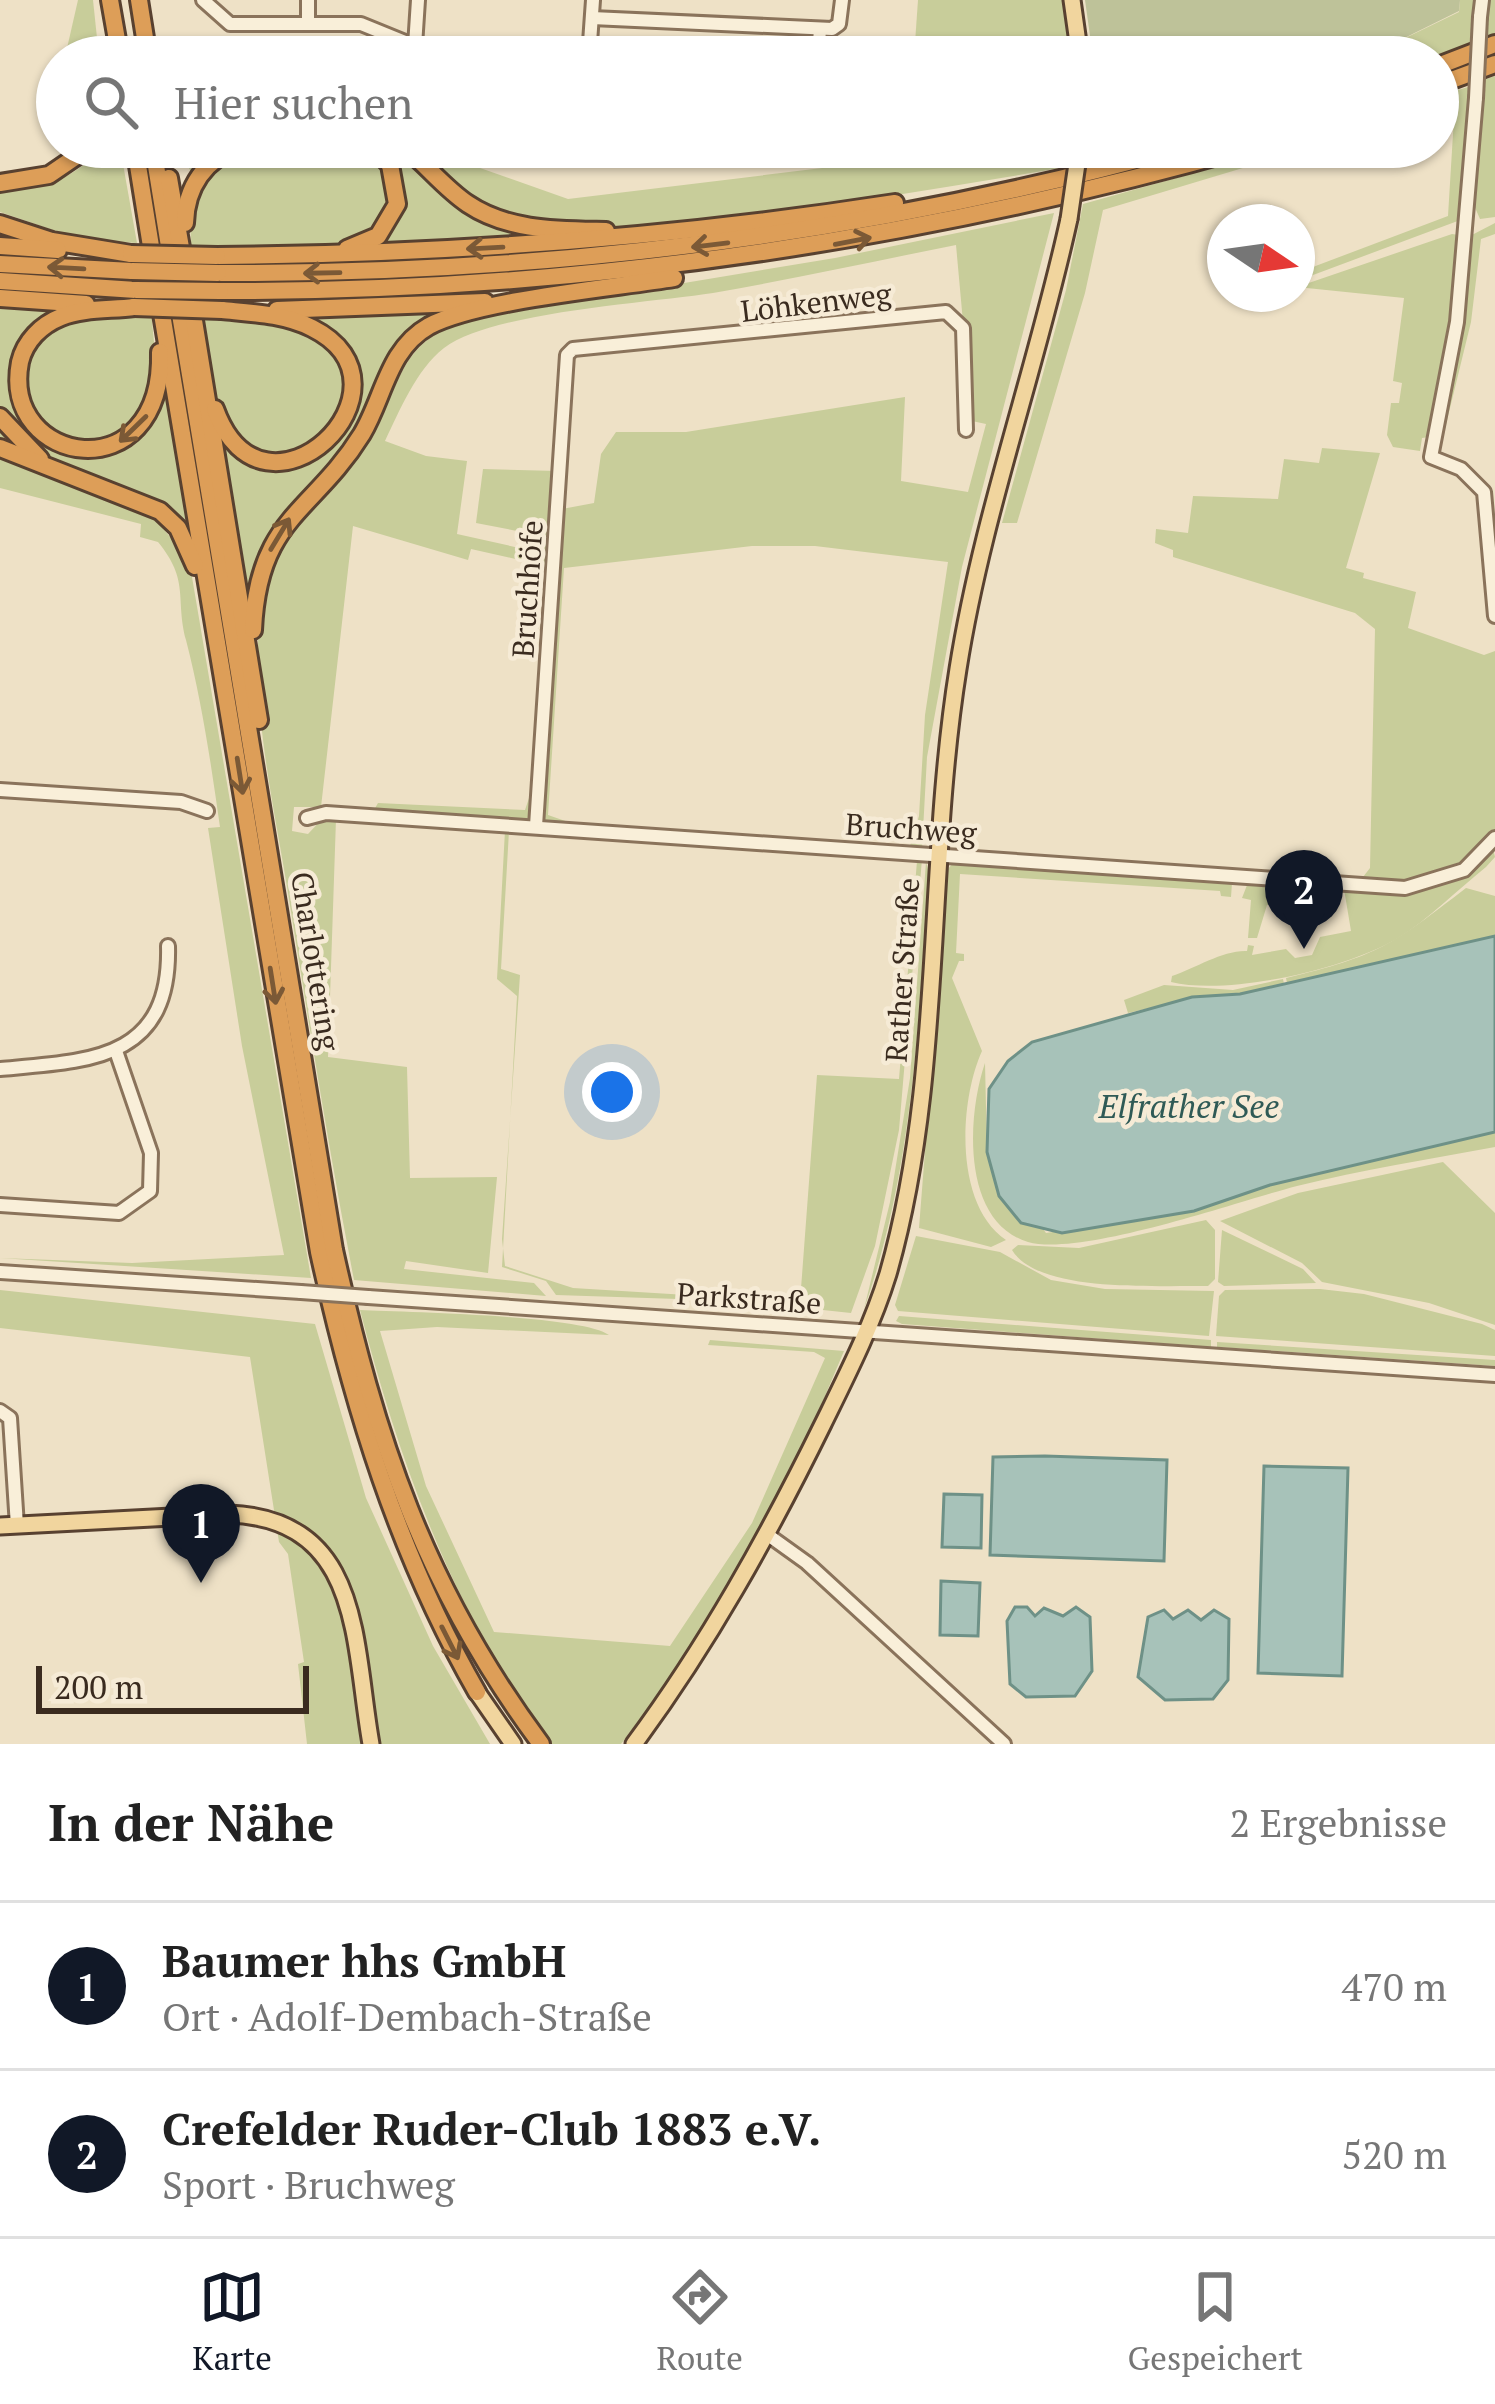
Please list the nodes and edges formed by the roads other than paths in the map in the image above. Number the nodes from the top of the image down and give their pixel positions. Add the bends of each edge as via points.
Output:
1 (110, 0) edge
2 (203, 0) edge
3 (308, 0) edge
4 (418, 0) edge
5 (593, 0) edge
6 (842, 0) edge
7 (1072, 0) edge
8 (1482, 0) edge
9 (136, 3) edge
10 (592, 18) junction
11 (308, 23) junction
12 (820, 29) junction
13 (114, 36) edge
14 (138, 36) edge
15 (145, 36) edge
16 (384, 36) edge
17 (416, 36) edge
18 (591, 36) edge
19 (820, 36) edge
20 (1076, 36) edge
21 (1495, 44) edge
22 (1459, 58) edge
23 (1495, 64) edge
24 (1459, 77) edge
25 (60, 168) edge
26 (138, 168) edge
27 (157, 168) edge
28 (168, 168) edge
29 (205, 168) edge
30 (391, 168) edge
31 (428, 168) edge
32 (1076, 168) edge
33 (1100, 168) edge
34 (1167, 168) edge
35 (0, 183) edge
36 (991, 195) junction
37 (0, 224) edge
38 (726, 225) junction
39 (0, 247) edge
40 (282, 255) junction
41 (738, 260) junction
42 (0, 264) edge
43 (185, 266) junction
44 (0, 281) edge
45 (134, 281) junction
46 (219, 283) junction
47 (0, 298) edge
48 (549, 298) junction
49 (163, 322) junction
50 (567, 356) joint
51 (203, 378) junction
52 (0, 417) edge
53 (966, 430) dead end
54 (0, 448) edge
55 (61, 474) junction
56 (1495, 616) edge
57 (225, 681) junction
58 (255, 688) junction
59 (0, 790) edge
60 (207, 811) dead end
61 (307, 818) dead end
62 (536, 826) junction
63 (1495, 838) edge
64 (938, 855) junction
65 (276, 876) junction
66 (168, 946) dead end
67 (116, 1051) junction
68 (0, 1070) edge
69 (0, 1205) edge
70 (0, 1272) edge
71 (867, 1330) junction
72 (1495, 1375) edge
73 (0, 1411) edge
74 (6, 1527) edge
75 (768, 1534) junction
76 (477, 1692) joint
77 (371, 1744) edge
78 (514, 1744) edge
79 (541, 1744) edge
80 (634, 1744) edge
81 (1004, 1744) edge

1 - 13 highway
2 - 11 street via 230,24
3 - 11 street
4 - 17 street
5 - 10 street
6 - 12 street via 839,24
7 - 20 main road
8 - 56 street, bridge via 1457,322 1431,457 1461,469 1484,492
9 - 14 highway
9 - 15 highway
10 - 12 street
10 - 18 street
11 - 16 street via 361,24
12 - 19 street
21 - 22 highway
23 - 24 highway
25 - 35 highway
26 - 49 highway, Charlottering
27 - 65 highway, Charlottering
28 - 43 highway
29 - 43 highway via 185,208
30 - 40 highway via 397,184 390,223 361,246
31 - 38 highway via 468,204 527,227
32 - 64 main road, Rather Straße, bridge via 971,597
33 - 36 highway
41 -> 34 highway via 972,217
36 - 38 highway
36 -> 46 highway via 825,229 607,257
37 - 45 highway
38 -> 40 highway via 606,241
39 - 45 highway
40 - 46 highway
41 - 46 highway via 497,284
41 - 48 highway via 700,274
45 -> 42 highway
43 - 51 highway
44 - 45 highway
45 - 46 highway, bridge
45 - 46 highway, bridge
45 - 47 highway
49 -> 45 highway via 154,404 124,442 77,450 39,432 17,384 32,337
46 - 48 highway
46 - 51 highway via 316,329 345,362 350,406 314,453 273,461 230,437
58 -> 48 highway via 254,610 268,554 298,505 363,432 401,351 453,316
49 - 57 highway, Charlottering
50 - 53 street, Löhkenweg via 582,345 946,312 963,328
50 - 62 street, Bruchhöfe
51 - 58 highway
52 - 55 highway
54 - 55 highway
55 - 57 highway via 140,500 178,528 192,551 208,640
57 -> 76 highway, Charlottering via 344,1369 404,1546
58 - 65 highway
59 - 60 street via 182,802
61 - 62 street, Bruchweg
62 - 64 street, Bruchweg
63 - 64 street, Bruchweg via 1464,870 1405,888
64 - 71 main road, Rather Straße via 915,1124 893,1250
65 - 79 highway, Charlottering via 359,1364 394,1477 446,1598
66 - 67 street via 162,1000
67 - 68 street
67 - 69 street via 151,1153 150,1191 118,1213
70 - 71 street, Parkstraße, bridge
71 - 72 street, Parkstraße
71 - 75 main road, Rather Straße
73 - 74 street via 10,1418
74 - 77 main road via 229,1514 297,1529 343,1587
75 - 80 main road, Rather Straße
75 - 81 street
76 - 78 main road, Charlottering

